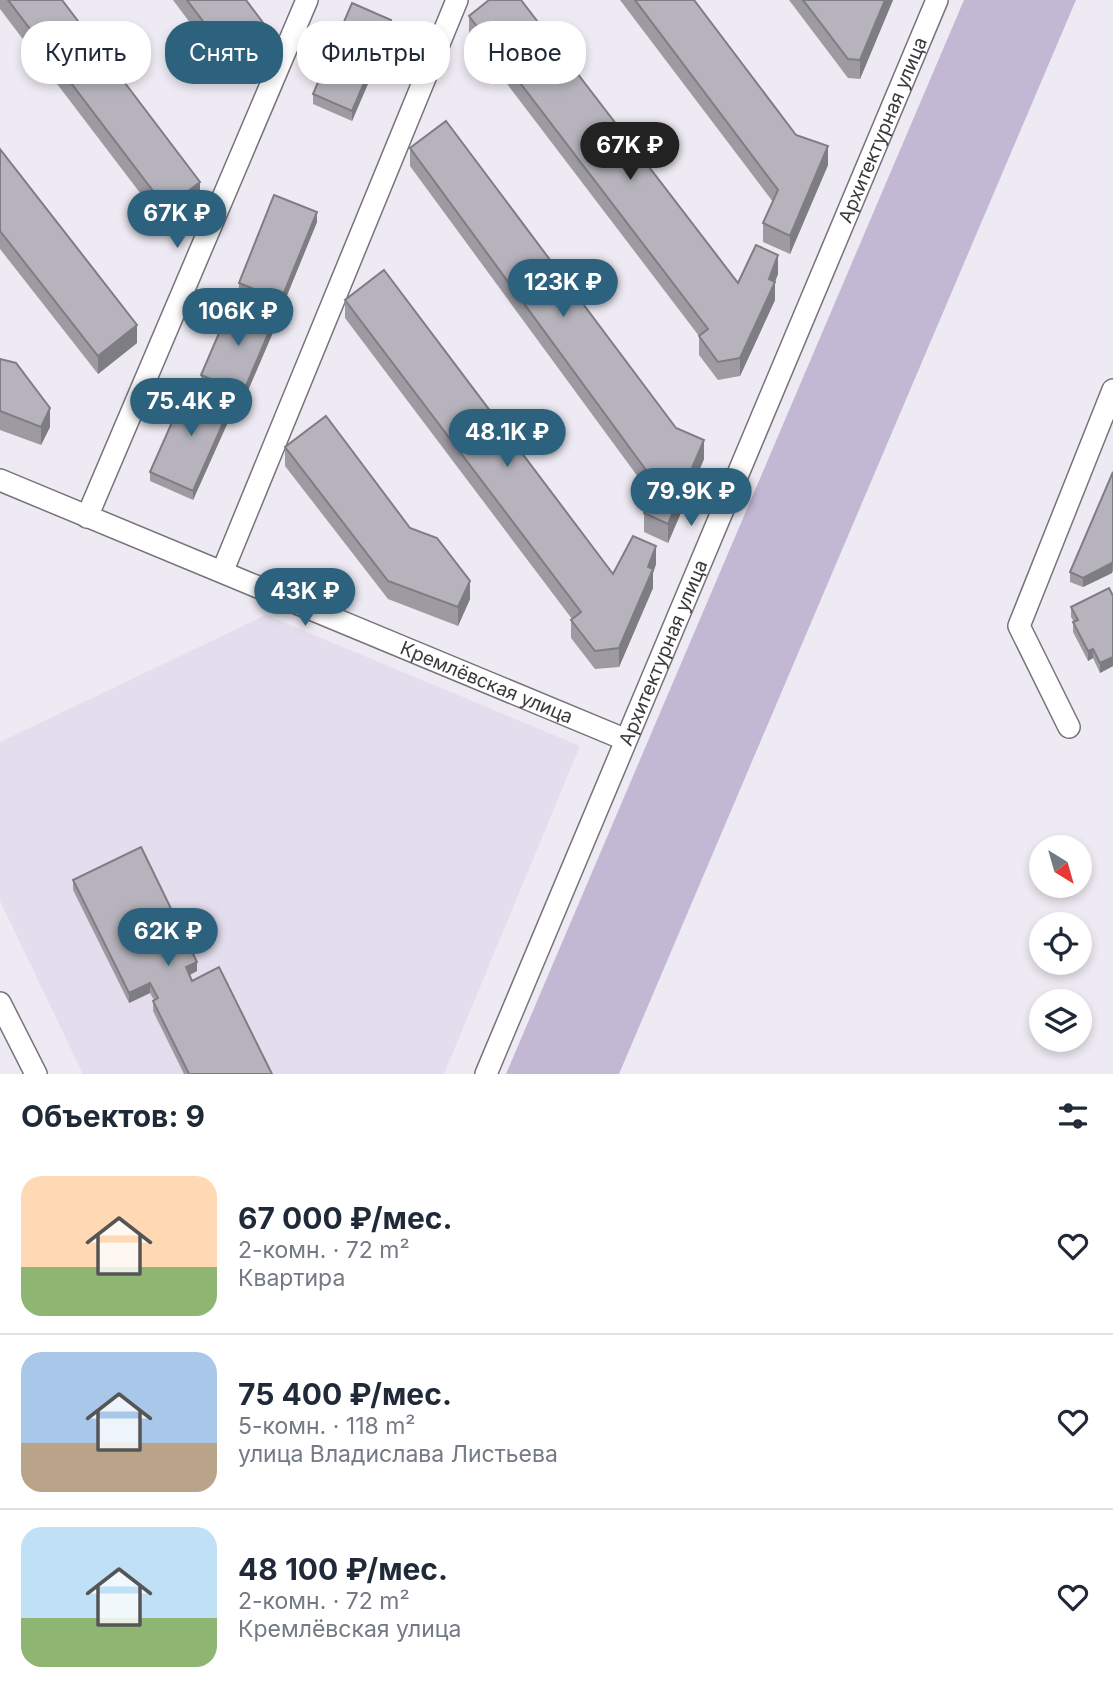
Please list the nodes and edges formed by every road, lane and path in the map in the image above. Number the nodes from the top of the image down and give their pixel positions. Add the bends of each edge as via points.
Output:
1 (307, 0) edge
2 (457, 0) edge
3 (937, 0) edge
4 (1113, 390) edge
5 (0, 480) edge
6 (87, 517) junction
7 (223, 570) junction
8 (1069, 727) dead end
9 (624, 739) junction
10 (0, 1003) edge
11 (36, 1074) edge
12 (486, 1074) edge

1 - 6 street
2 - 7 street
3 - 9 street, Архитектурная улица
4 - 8 street via 1019,626
5 - 6 street, Кремлёвская улица
6 - 7 street, Кремлёвская улица
7 - 9 street, Кремлёвская улица
9 - 12 street, Архитектурная улица
10 - 11 street

